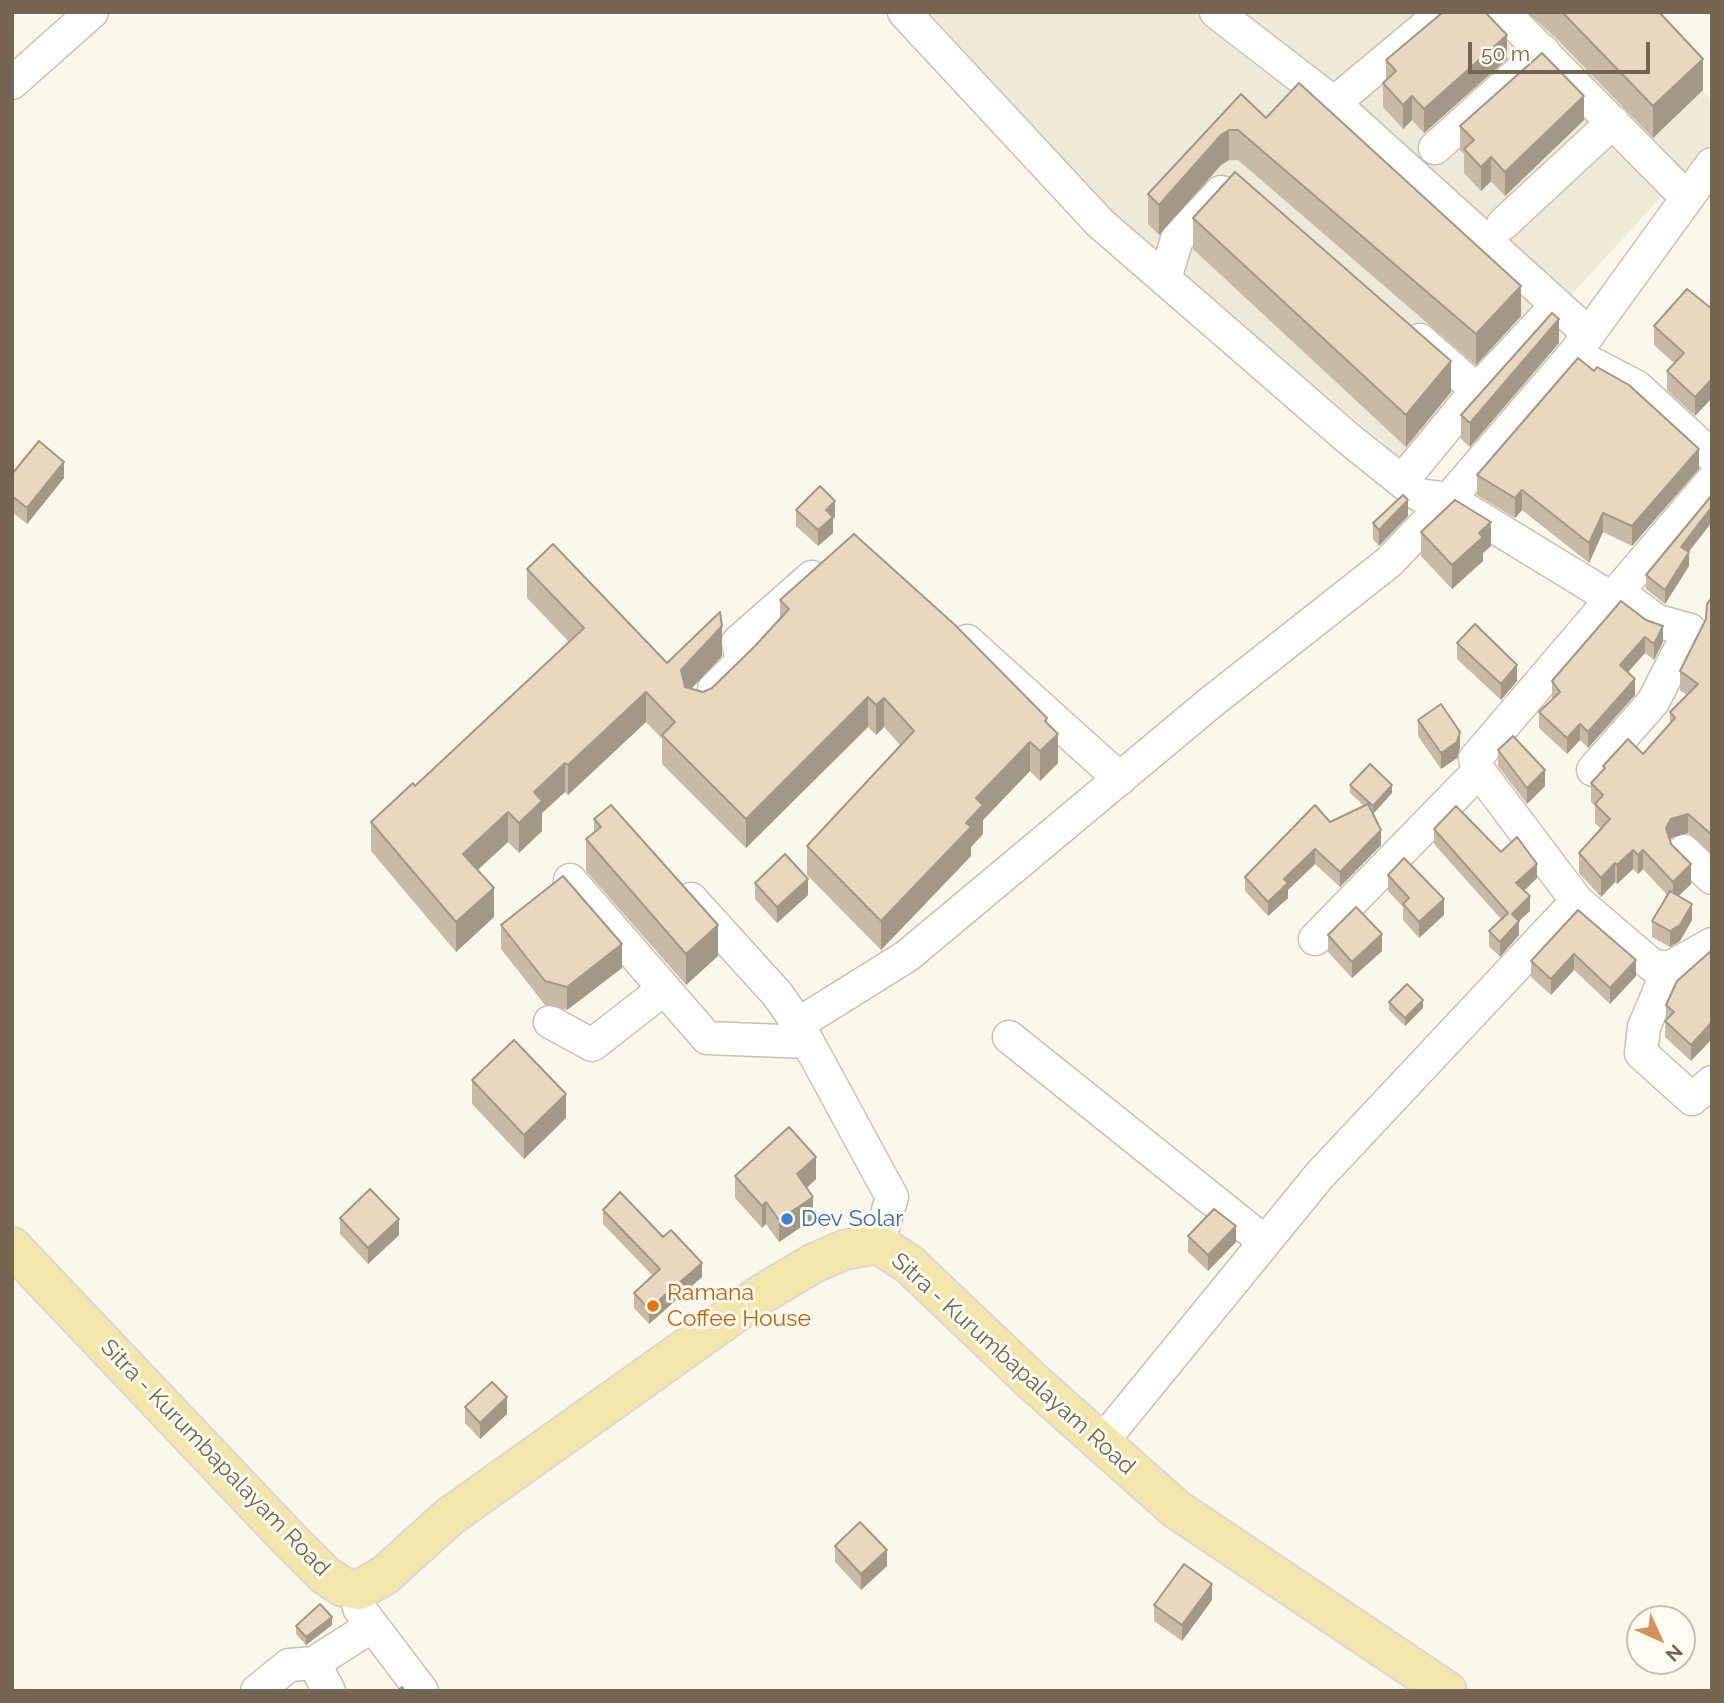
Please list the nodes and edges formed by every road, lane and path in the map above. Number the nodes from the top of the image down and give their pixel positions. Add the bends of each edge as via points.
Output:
1 (92, 12) edge
2 (904, 12) edge
3 (1216, 12) edge
4 (1443, 12) edge
5 (1503, 12) edge
6 (1543, 51) junction
7 (12, 83) edge
8 (1334, 103) junction
9 (1613, 122) junction
10 (1435, 148) dead end
11 (1712, 164) edge
12 (1255, 197) edge
13 (1688, 198) junction
14 (1503, 224) dead end
15 (1165, 279) junction
16 (1556, 305) junction
17 (1403, 325) edge
18 (1582, 344) junction
19 (1477, 390) junction
20 (1712, 456) edge
21 (1402, 481) junction
22 (1712, 481) edge
23 (1449, 499) junction
24 (835, 556) edge
25 (1614, 594) junction
26 (946, 622) edge
27 (698, 704) edge
28 (1592, 770) dead end
29 (1479, 771) junction
30 (1120, 779) junction
31 (1684, 851) dead end
32 (669, 874) edge
33 (1712, 878) edge
34 (570, 880) edge
35 (1577, 901) junction
36 (1315, 939) dead end
37 (1712, 944) edge
38 (1669, 968) junction
39 (664, 989) junction
40 (550, 1022) dead end
41 (803, 1033) junction
42 (1009, 1037) dead end
43 (1712, 1082) edge
44 (1265, 1242) junction
45 (878, 1244) junction
46 (12, 1247) edge
47 (1101, 1443) junction
48 (343, 1587) junction
49 (372, 1626) junction
50 (297, 1673) edge
51 (257, 1691) edge
52 (329, 1691) edge
53 (422, 1691) edge
54 (1447, 1691) edge

1 - 7 street
2 - 15 street via 1100,223
3 - 8 street
4 - 8 street
5 - 6 street
6 - 9 street
6 - 10 street
8 - 16 street
9 - 13 street
9 - 14 street
11 - 13 street
12 - 15 street via 1234,178 1177,239
13 - 18 street
15 - 21 street
16 - 18 street
16 - 19 street
17 - 19 street
18 - 20 street
18 - 23 street
19 - 21 street
21 - 23 street via 1419,495
22 - 25 street
23 - 25 street
23 - 30 street via 1389,562
24 - 27 street via 738,642 742,662
25 - 28 street via 1657,621 1690,630 1653,702
25 - 29 street via 1475,759
26 - 30 street
29 - 35 street
29 - 36 street
30 - 41 street via 907,956
31 - 33 street
32 - 41 street via 778,995
34 - 39 street
35 - 38 street via 1653,966
35 - 44 street via 1319,1176
37 - 38 street
38 - 43 street via 1644,1027 1641,1054 1692,1098
39 - 40 street via 592,1045
39 - 41 street via 707,1038
41 - 45 street via 892,1197
42 - 44 street
44 - 47 street
45 - 47 main road, Sitra - Kurumbapalayam Road via 909,1264
45 - 48 main road, Sitra - Kurumbapalayam Road via 844,1250 762,1294 449,1517 385,1575 359,1590
46 - 48 main road, Sitra - Kurumbapalayam Road via 288,1538
47 - 54 main road, Sitra - Kurumbapalayam Road via 1176,1509
48 - 49 street
49 - 50 street
49 - 53 street
50 - 51 street
50 - 52 street

